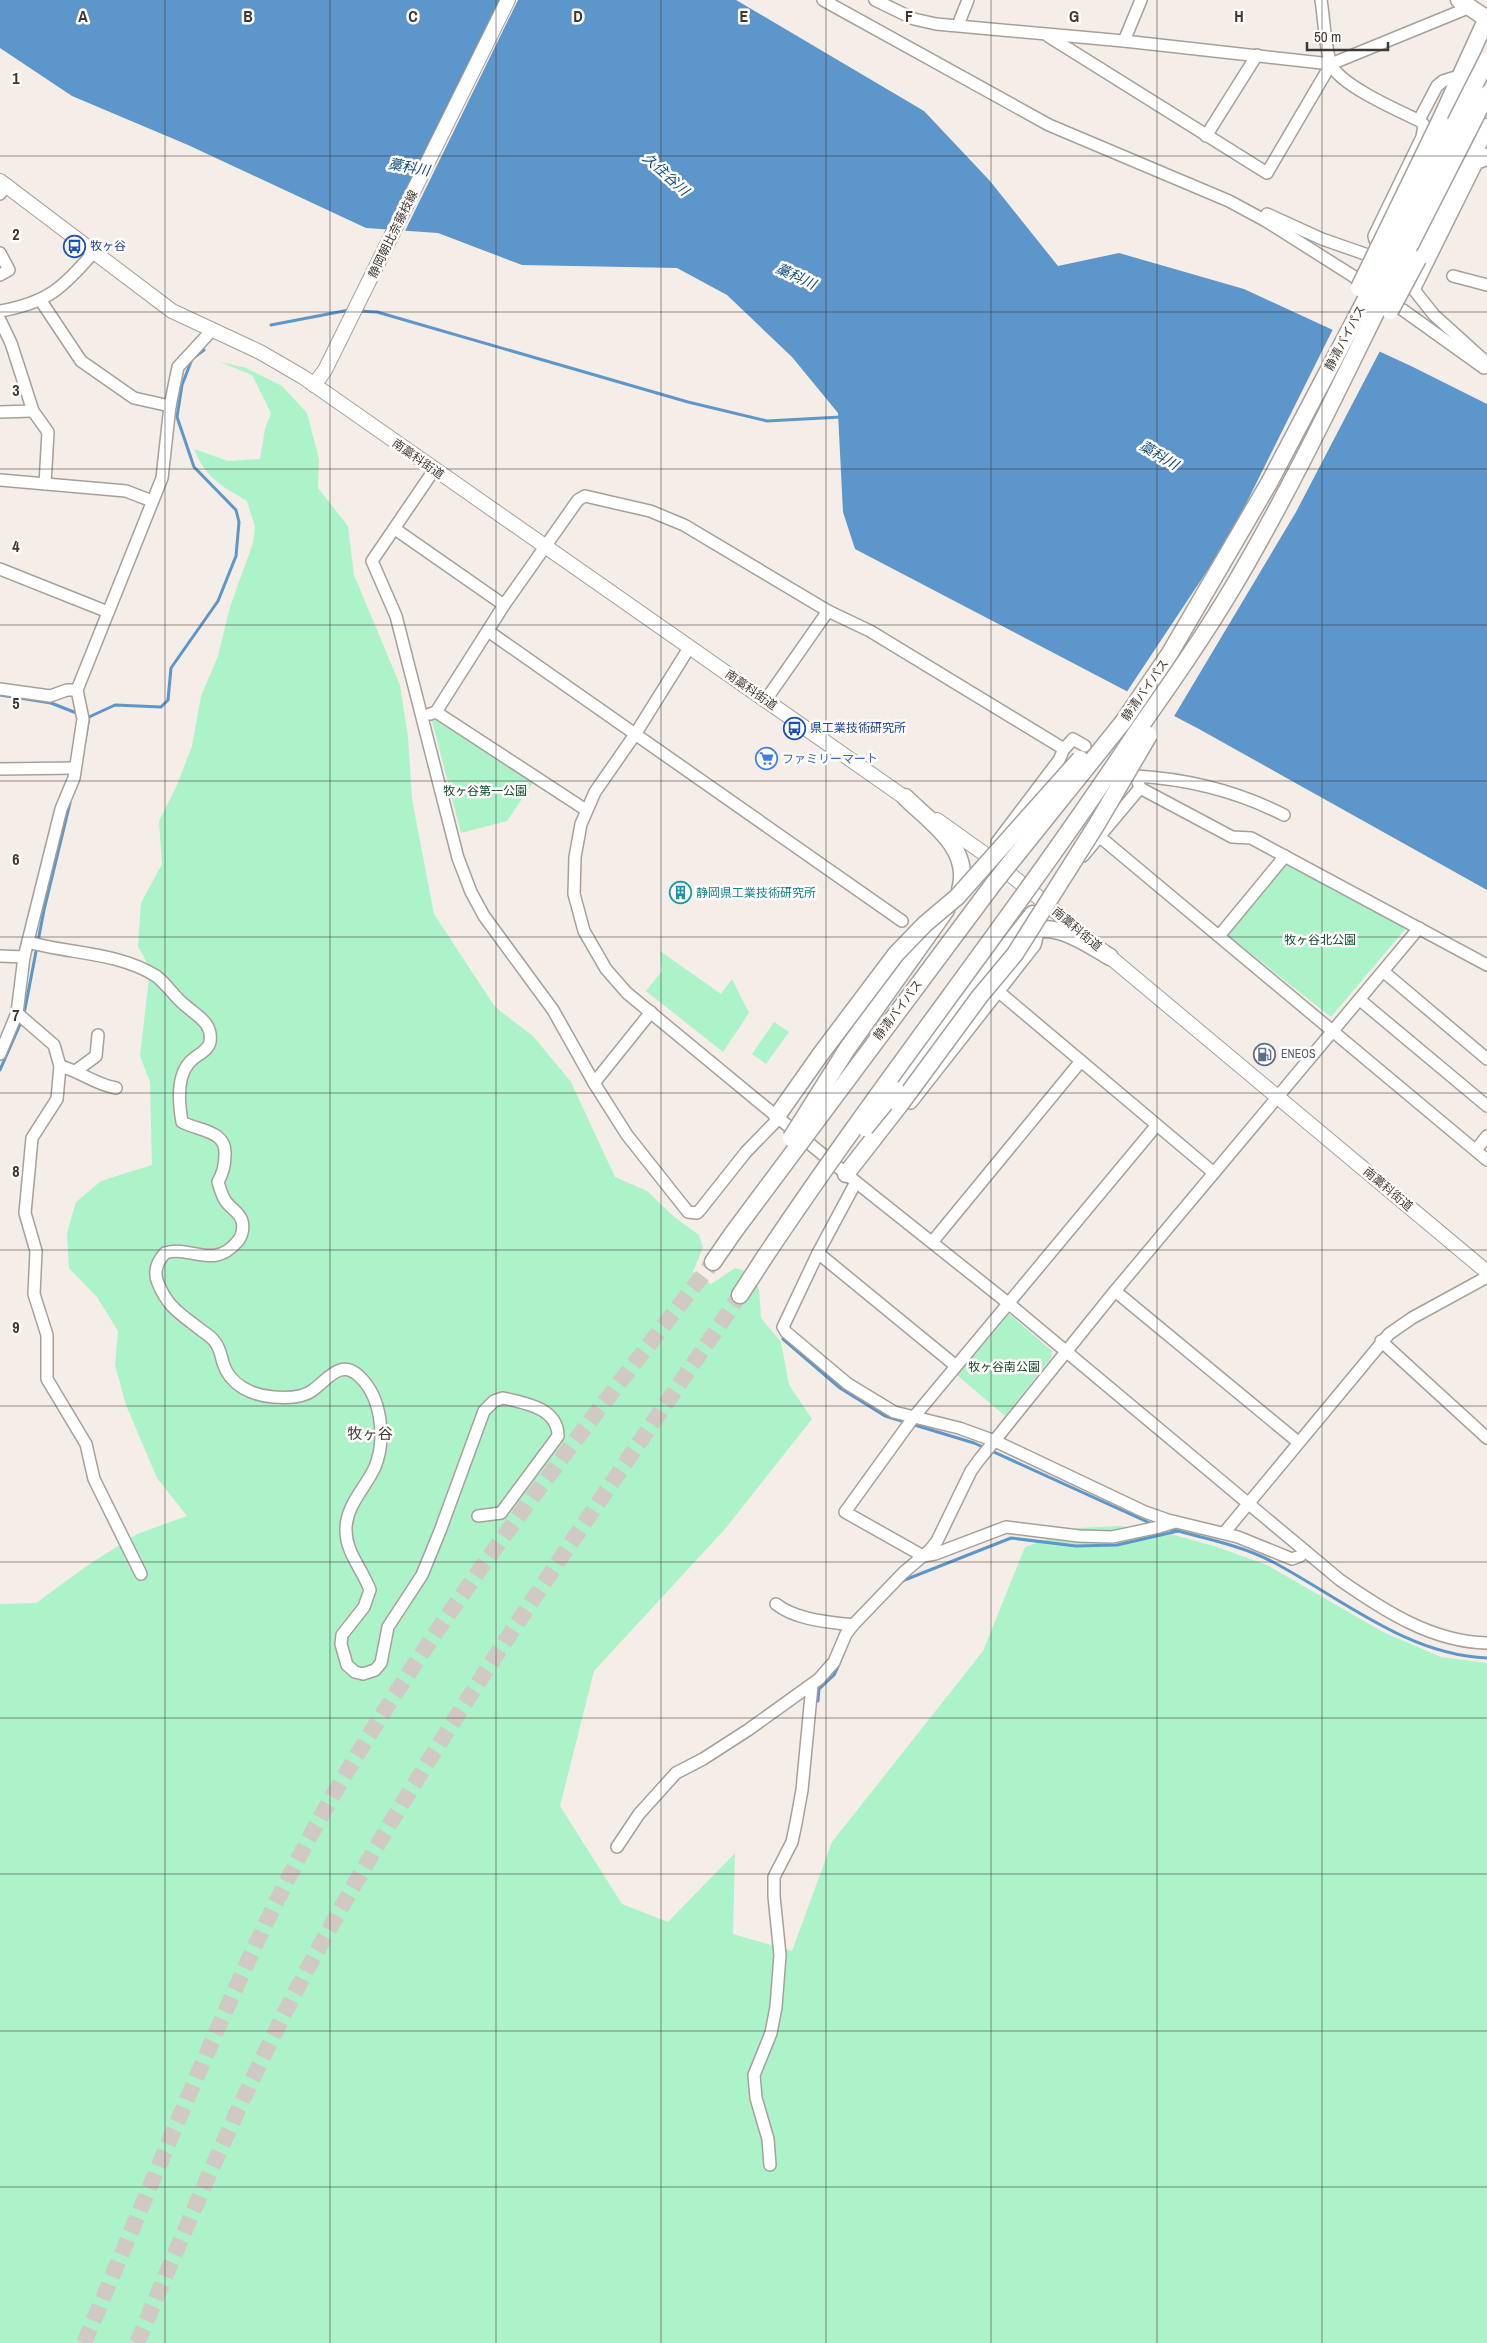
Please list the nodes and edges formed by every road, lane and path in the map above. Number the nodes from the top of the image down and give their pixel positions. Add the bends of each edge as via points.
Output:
1 (508, 0) edge
2 (823, 0) edge
3 (875, 0) edge
4 (968, 0) edge
5 (1141, 0) edge
6 (1321, 0) edge
7 (1464, 4) edge
8 (1487, 19) edge
9 (958, 25) junction
10 (1046, 35) junction
11 (1124, 41) junction
12 (1257, 55) junction
13 (1487, 60) edge
14 (1331, 64) junction
15 (1459, 76) junction
16 (1487, 94) edge
17 (1419, 120) junction
18 (1484, 132) edge
19 (1206, 136) junction
20 (1486, 159) edge
21 (2, 187) edge
22 (1229, 201) junction
23 (0, 253) edge
24 (93, 253) junction
25 (1368, 255) dead end
26 (1426, 269) junction
27 (0, 275) edge
28 (1453, 276) dead end
29 (1364, 283) dead end
30 (1487, 285) edge
31 (41, 301) junction
32 (1403, 310) dead end
33 (0, 311) edge
34 (0, 320) edge
35 (213, 330) junction
36 (1487, 363) edge
37 (1487, 370) edge
38 (314, 385) junction
39 (170, 406) junction
40 (33, 411) junction
41 (0, 412) edge
42 (1301, 420) junction
43 (1317, 433) junction
44 (434, 470) junction
45 (0, 480) edge
46 (44, 484) junction
47 (152, 501) junction
48 (395, 529) junction
49 (545, 547) junction
50 (0, 569) edge
51 (504, 605) junction
52 (828, 611) junction
53 (108, 612) junction
54 (1187, 624) junction
55 (488, 630) junction
56 (1201, 639) junction
57 (689, 648) junction
58 (0, 688) edge
59 (77, 690) junction
60 (765, 701) junction
61 (436, 712) junction
62 (422, 717) junction
63 (636, 733) junction
64 (1085, 746) dead end
65 (1064, 749) junction
66 (75, 768) junction
67 (0, 769) edge
68 (1140, 788) junction
69 (905, 797) junction
70 (586, 810) junction
71 (1284, 815) dead end
72 (1100, 837) junction
73 (986, 855) junction
74 (1285, 856) junction
75 (960, 890) junction
76 (1044, 901) junction
77 (902, 921) dead end
78 (1420, 928) junction
79 (1039, 929) junction
80 (1219, 936) junction
81 (1014, 939) junction
82 (30, 942) junction
83 (0, 956) edge
84 (24, 957) junction
85 (1110, 957) junction
86 (1487, 965) edge
87 (1384, 972) junction
88 (999, 992) junction
89 (1360, 1000) junction
90 (651, 1012) junction
91 (17, 1013) junction
92 (1334, 1031) junction
93 (98, 1035) dead end
94 (0, 1054) edge
95 (1487, 1059) edge
96 (1081, 1061) junction
97 (60, 1066) junction
98 (77, 1070) junction
99 (594, 1083) junction
100 (116, 1088) dead end
101 (1279, 1097) junction
102 (898, 1098) junction
103 (1487, 1106) edge
104 (778, 1117) junction
105 (1156, 1126) junction
106 (880, 1132) junction
107 (1487, 1136) edge
108 (1476, 1150) junction
109 (1487, 1160) edge
110 (1214, 1173) junction
111 (851, 1178) junction
112 (733, 1234) junction
113 (933, 1242) junction
114 (818, 1253) junction
115 (764, 1258) junction
116 (713, 1262) tunnel mouth
117 (1487, 1272) edge
118 (1487, 1276) edge
119 (1115, 1291) junction
120 (740, 1295) tunnel mouth
121 (1008, 1303) junction
122 (1381, 1341) junction
123 (1065, 1352) junction
124 (956, 1366) junction
125 (914, 1418) junction
126 (1487, 1438) edge
127 (994, 1441) junction
128 (1298, 1442) junction
129 (1248, 1504) junction
130 (478, 1516) dead end
131 (1175, 1522) junction
132 (1224, 1533) junction
133 (1305, 1551) junction
134 (923, 1556) junction
135 (141, 1574) dead end
136 (776, 1604) dead end
137 (854, 1625) junction
138 (1487, 1643) edge
139 (812, 1685) junction
140 (617, 1847) dead end
141 (770, 2165) dead end

1 - 38 main road, 静岡朝比奈藤枝線 via 378,266 325,370
2 - 22 street via 1049,125
3 - 9 street via 914,19
4 - 9 street
5 - 11 street
6 - 14 street
7 - 8 highway
7 - 14 street
8 - 15 highway
9 - 10 street
10 - 11 street
10 - 19 street
11 - 12 street
12 - 14 street
12 - 19 street
13 - 42 highway, 静清バイパス, bridge
14 - 17 street via 1337,74 1360,89 1390,108
14 - 19 street via 1266,173
15 - 17 street via 1437,86
15 - 42 highway, bridge via 1366,270
16 - 43 highway, 静清バイパス, bridge
17 - 26 street via 1424,125 1422,137 1374,236 1375,240
18 - 43 highway, bridge via 1390,311
20 - 26 street via 1477,163
21 - 24 main road, 南藁科街道
22 - 25 street
22 - 29 street
23 - 27 street via 10,270
24 - 31 street via 67,282
24 - 35 main road, 南藁科街道 via 172,311
26 - 36 street via 1413,288 1434,315
28 - 30 street
31 - 33 street
31 - 39 street via 81,361 134,398
32 - 37 street
34 - 40 street via 11,343
35 - 38 main road, 南藁科街道 via 285,365
35 - 39 street via 178,367
38 - 44 main road, 南藁科街道
39 - 47 street via 162,478
40 - 41 street
40 - 46 street via 48,432
42 - 54 highway, 静清バイパス via 1269,483
43 - 56 highway, 静清バイパス
44 - 48 street
44 - 49 main road, 南藁科街道
45 - 46 street
46 - 47 street via 126,491
47 - 53 street
48 - 51 street
48 - 62 street via 372,561 396,616
49 - 51 street
49 - 52 street via 582,496 600,498 650,510 684,525
49 - 57 main road, 南藁科街道
50 - 53 street
51 - 55 street
52 - 60 street
52 - 65 street via 870,631
53 - 59 street
54 - 104 highway, bridge via 1081,758 957,897 896,954
54 - 112 highway, 静清バイパス, bridge via 1123,722 994,883
55 - 61 street
55 - 63 street
56 - 102 highway, bridge via 1102,816 1015,954
56 - 115 highway, 静清バイパス, bridge via 1084,811 871,1102
57 - 60 main road, 南藁科街道
57 - 63 street
58 - 59 street via 50,696
59 - 66 street via 83,719
60 - 69 main road, 南藁科街道
61 - 62 street
61 - 70 street
62 - 99 street via 458,858 471,892 484,916 553,1010
63 - 70 street
63 - 77 street
64 - 65 street via 1073,739
65 - 73 street
66 - 67 street
66 - 82 street via 61,809
68 - 71 street via 1136,776 1182,780 1231,794
68 - 72 street
68 - 74 street via 1232,837 1251,838
69 - 73 main road, 南藁科街道
69 - 75 highway via 957,850 964,872
70 - 90 street via 577,842 573,876 578,914 590,944 606,969
72 - 76 street
72 - 80 street
73 - 75 highway
73 - 76 main road, 南藁科街道
74 - 78 street
74 - 80 street
75 - 112 highway, bridge via 847,1049
76 - 81 highway
76 - 85 main road, 南藁科街道
78 - 86 street
78 - 87 street
79 - 81 highway
79 - 85 highway via 1062,931
79 - 88 street via 1036,945
80 - 92 street
81 - 102 highway via 960,1006
82 - 84 street
82 - 130 street via 131,963 158,977 207,1025 208,1047 188,1064 178,1104 182,1122 212,1133 224,1143 223,1172 218,1182 223,1196 242,1221 243,1232 239,1241 223,1253 198,1256 181,1250 165,1252 156,1267 156,1277 167,1303 215,1341 227,1373 234,1383 244,1388 273,1397 300,1396 339,1369 352,1371 368,1386 377,1408 381,1432 379,1452 374,1468 351,1507 346,1526 350,1553 370,1590 364,1607 342,1634 342,1654 355,1672 370,1673 381,1663 388,1627 422,1575 488,1405 503,1398 542,1409 554,1419 558,1436 501,1513
83 - 84 street
84 - 91 street
85 - 101 main road, 南藁科街道
87 - 89 street
87 - 95 street
88 - 96 street
88 - 106 street via 896,1122
89 - 92 street
89 - 103 street
90 - 99 street
90 - 104 street
91 - 94 street
91 - 97 street via 54,1044
92 - 101 street
92 - 108 street via 1424,1110
93 - 98 street via 96,1056
96 - 105 street
96 - 113 street
97 - 98 street
97 - 135 street via 57,1099 32,1138 25,1213 36,1251 34,1294 47,1334 46,1379 86,1444 94,1479
98 - 100 street via 98,1085
99 - 104 street via 657,1176 692,1214 700,1210
101 - 110 street
101 - 117 main road, 南藁科街道
102 - 106 highway
102 - 115 highway, bridge via 839,1159
104 - 111 street
105 - 110 street
105 - 121 street
106 - 111 highway
107 - 108 street
108 - 109 street
110 - 119 street
111 - 113 street
111 - 114 street
112 - 116 highway, 静清バイパス
113 - 121 street
114 - 124 street
114 - 125 street via 784,1323 786,1332 848,1384 894,1412
115 - 120 highway, 静清バイパス
118 - 122 street via 1412,1318
119 - 123 street
119 - 128 street
121 - 123 street
121 - 124 street
122 - 126 street
122 - 128 street
123 - 127 street
123 - 129 street
124 - 125 street
125 - 127 street via 959,1428
125 - 134 street via 845,1512
127 - 131 street via 1145,1512
127 - 134 street via 971,1471 948,1524 934,1546
128 - 129 street
129 - 132 street
129 - 133 street
131 - 132 street
131 - 134 street via 1112,1537 1006,1527
132 - 133 street via 1292,1559
133 - 138 street via 1376,1604 1433,1632
134 - 137 street
136 - 137 street via 783,1610 814,1619
137 - 139 street via 846,1634 834,1662
139 - 140 street via 748,1730 676,1773 639,1814
139 - 141 street via 796,1823 792,1842 774,1878 780,1955 776,2007 771,2033 754,2075 756,2098 768,2139

